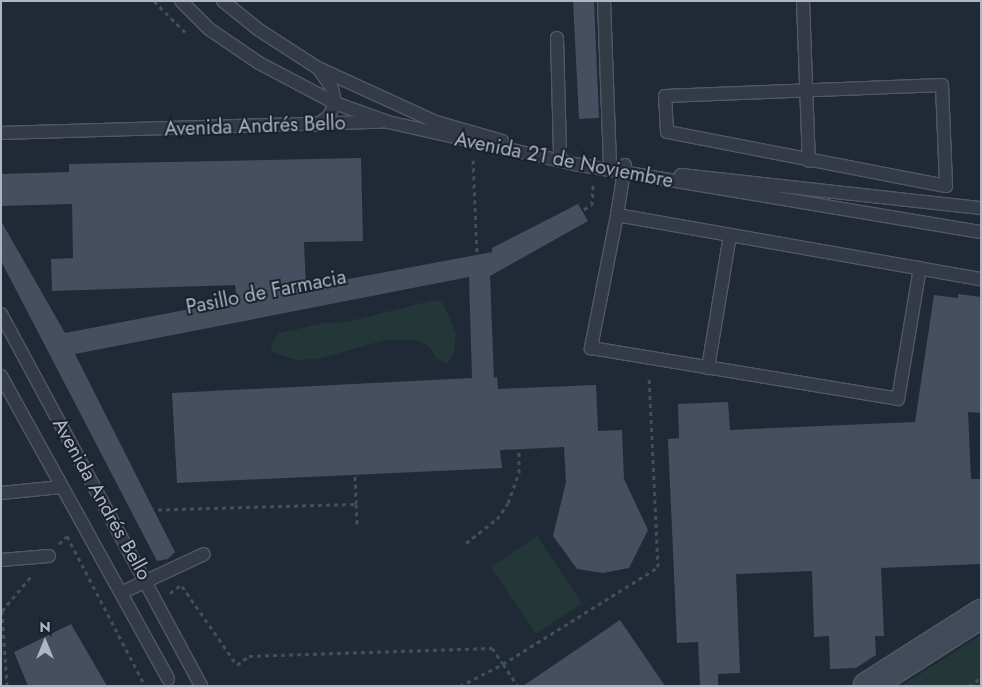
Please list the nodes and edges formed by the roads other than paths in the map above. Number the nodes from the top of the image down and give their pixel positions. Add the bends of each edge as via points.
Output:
1 (180, 1) edge
2 (223, 1) edge
3 (604, 1) edge
4 (803, 1) edge
5 (557, 38) dead end
6 (318, 68) junction
7 (807, 90) junction
8 (335, 103) junction
9 (388, 122) junction
10 (318, 125) junction
11 (1, 134) edge
12 (560, 153) junction
13 (809, 161) junction
14 (610, 163) junction
15 (624, 169) junction
16 (981, 208) edge
17 (617, 215) junction
18 (981, 232) edge
19 (730, 235) junction
20 (920, 268) junction
21 (981, 279) edge
22 (1, 314) edge
23 (708, 368) junction
24 (1, 376) edge
25 (61, 487) junction
26 (1, 493) edge
27 (204, 554) dead end
28 (49, 556) road end
29 (1, 560) edge
30 (146, 581) junction
31 (123, 592) junction
32 (981, 614) edge
33 (168, 679) dead end
34 (201, 686) edge
35 (868, 686) edge

1 - 8 lane, Avenida 21 de Noviembre via 209,29 259,63
2 - 6 lane, Avenida 21 de Noviembre via 259,30
3 - 14 lane
4 - 7 lane
5 - 12 lane
6 - 8 lane via 332,88
6 - 12 lane, Avenida 21 de Noviembre via 436,122 499,141
7 - 13 lane
7 - 13 lane via 665,96 667,132
7 - 13 lane via 942,85 946,186
8 - 9 lane, Avenida 21 de Noviembre
8 - 10 lane via 329,116
9 - 10 lane, Avenida Andrés Bello
9 - 15 lane, Avenida 21 de Noviembre via 592,167
10 - 11 lane, Avenida Andrés Bello
12 - 14 lane, Avenida 21 de Noviembre
14 - 15 lane, Avenida 21 de Noviembre
15 - 16 lane, Avenida 21 de Noviembre
15 - 17 lane
15 - 18 lane, Avenida 21 de Noviembre
17 - 19 lane
17 - 23 lane via 591,348
19 - 20 lane
19 - 23 lane
20 - 21 lane
20 - 23 lane via 898,399
22 - 30 lane, Avenida Andrés Bello
24 - 25 lane, Avenida Andrés Bello
25 - 26 lane
25 - 31 lane, Avenida Andrés Bello
27 - 30 lane
28 - 29 lane
30 - 31 lane
30 - 34 lane, Avenida Andrés Bello
31 - 33 lane, Avenida Andrés Bello
32 - 35 main road

